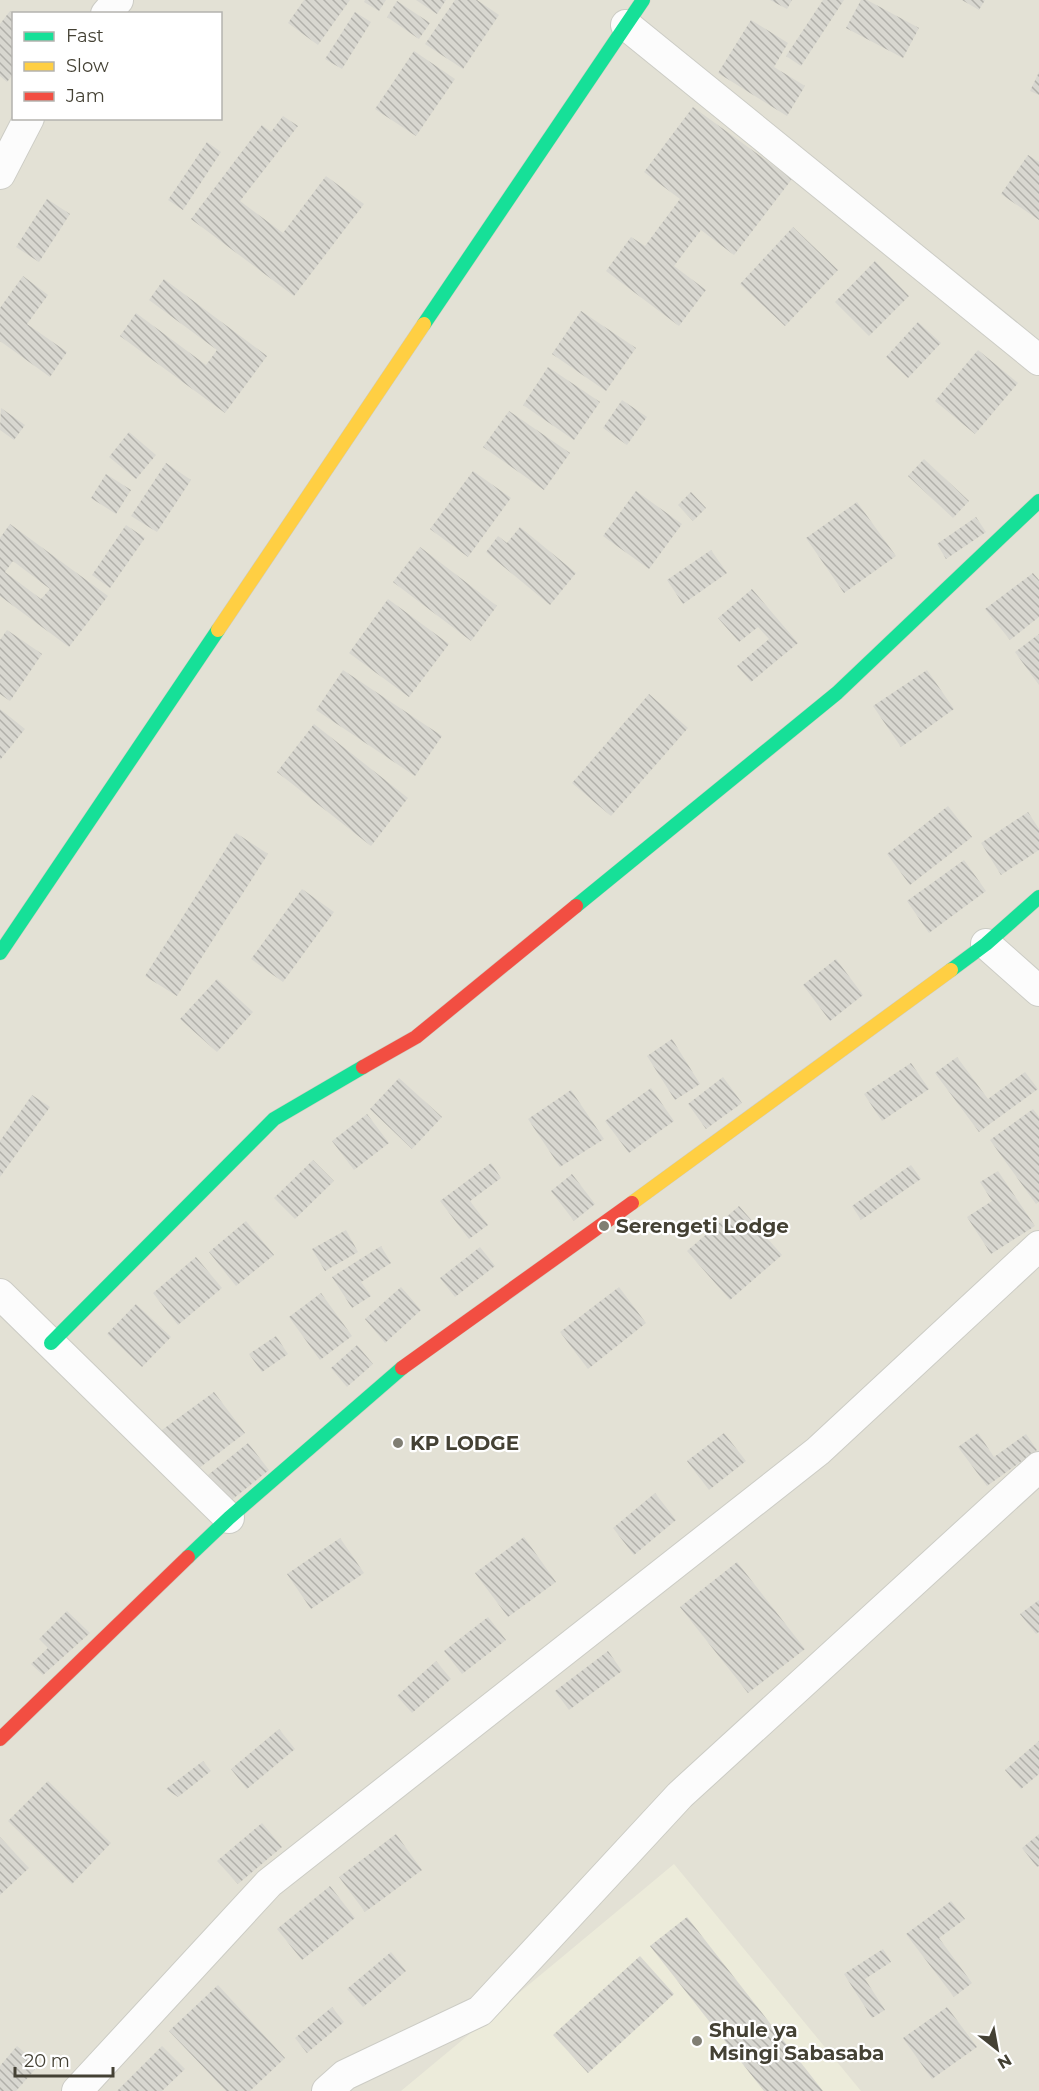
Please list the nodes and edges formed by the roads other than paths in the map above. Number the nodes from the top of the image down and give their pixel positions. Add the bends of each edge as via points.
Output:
1 (118, 0) edge
2 (643, 0) edge
3 (108, 12) edge
4 (626, 25) junction
5 (28, 120) edge
6 (0, 174) edge
7 (1039, 360) edge
8 (1039, 501) edge
9 (1039, 897) edge
10 (986, 944) junction
11 (0, 953) edge
12 (1039, 991) edge
13 (1039, 1246) edge
14 (0, 1294) edge
15 (51, 1343) junction
16 (1039, 1467) edge
17 (229, 1518) junction
18 (0, 1739) edge
19 (77, 2091) edge
20 (327, 2091) edge

1 - 3 street
2 - 4 main road
4 - 7 street
4 - 11 main road
5 - 6 street
8 - 15 main road via 837,693 416,1037 274,1119
9 - 10 main road
10 - 12 street
10 - 17 main road via 411,1360
13 - 19 street via 818,1451 269,1883
14 - 15 street
15 - 17 street
16 - 20 street via 680,1795 480,2011 345,2075
17 - 18 main road

